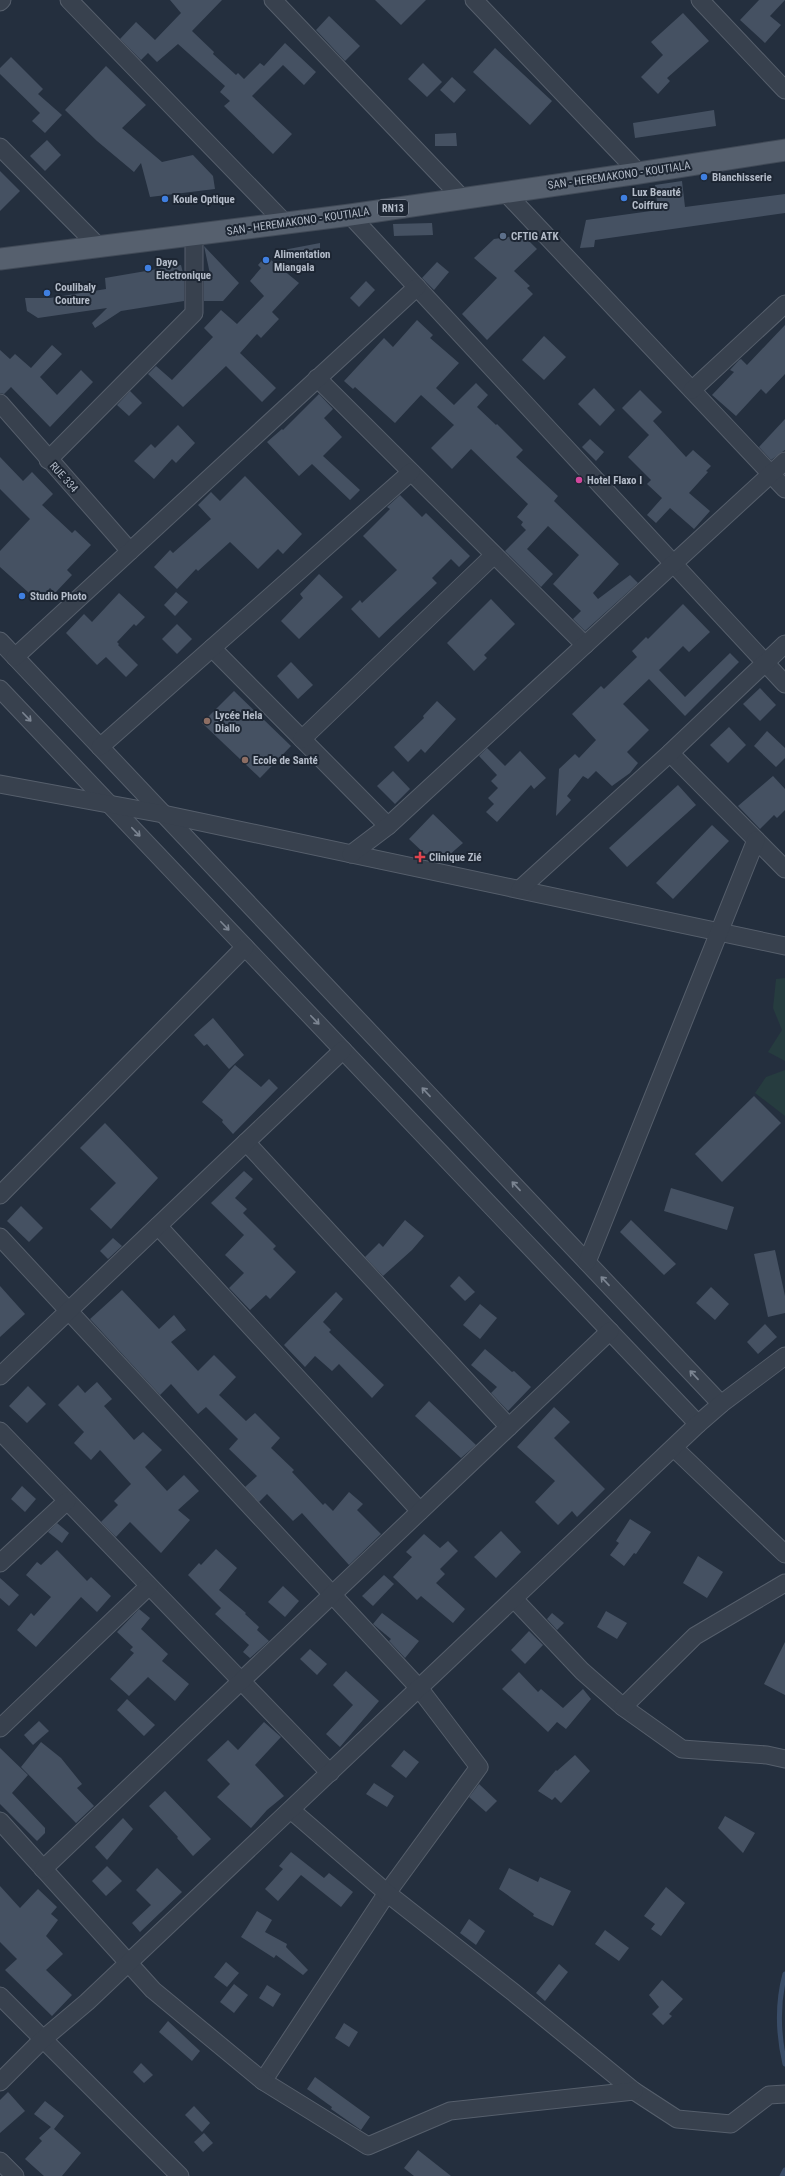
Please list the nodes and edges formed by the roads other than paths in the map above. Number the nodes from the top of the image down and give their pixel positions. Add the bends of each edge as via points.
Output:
1 (68, 0) edge
2 (273, 0) edge
3 (474, 0) edge
4 (700, 0) edge
5 (785, 90) edge
6 (0, 147) edge
7 (785, 150) edge
8 (639, 173) junction
9 (505, 192) junction
10 (462, 198) junction
11 (350, 214) junction
12 (285, 223) junction
13 (194, 235) junction
14 (98, 248) junction
15 (0, 259) edge
16 (417, 287) junction
17 (785, 304) edge
18 (317, 378) junction
19 (692, 390) junction
20 (0, 402) edge
21 (48, 460) junction
22 (785, 461) edge
23 (411, 472) junction
24 (771, 474) junction
25 (785, 489) edge
26 (130, 551) junction
27 (494, 555) junction
28 (673, 564) junction
29 (0, 641) edge
30 (785, 644) edge
31 (585, 646) junction
32 (212, 648) junction
33 (15, 657) junction
34 (765, 663) junction
35 (785, 684) edge
36 (0, 689) edge
37 (302, 739) junction
38 (100, 747) junction
39 (670, 753) junction
40 (0, 784) edge
41 (109, 804) junction
42 (163, 814) junction
43 (388, 826) junction
44 (756, 840) junction
45 (351, 854) junction
46 (785, 869) edge
47 (520, 889) junction
48 (718, 931) junction
49 (785, 946) edge
50 (245, 947) junction
51 (343, 1050) junction
52 (246, 1142) junction
53 (0, 1195) edge
54 (158, 1226) junction
55 (0, 1237) edge
56 (587, 1262) junction
57 (68, 1311) junction
58 (610, 1331) junction
59 (785, 1356) edge
60 (0, 1376) edge
61 (721, 1404) junction
62 (698, 1424) junction
63 (509, 1427) junction
64 (0, 1431) edge
65 (674, 1448) junction
66 (67, 1501) junction
67 (420, 1511) junction
68 (785, 1554) edge
69 (0, 1563) edge
70 (785, 1582) edge
71 (149, 1586) junction
72 (332, 1595) junction
73 (514, 1599) junction
74 (241, 1681) junction
75 (419, 1688) junction
76 (623, 1707) junction
77 (0, 1728) edge
78 (785, 1759) edge
79 (330, 1773) junction
80 (291, 1810) junction
81 (0, 1821) edge
82 (44, 1869) junction
83 (387, 1893) junction
84 (129, 1962) junction
85 (0, 1996) edge
86 (42, 2040) junction
87 (263, 2081) junction
88 (0, 2082) edge
89 (634, 2091) junction
90 (785, 2094) edge
91 (0, 2161) edge
92 (15, 2176) edge
93 (180, 2176) edge

1 - 12 street
2 - 10 street
3 - 8 street
4 - 5 street
6 - 14 street
7 - 8 main road, SAN - HEREMAKONO - KOUTIALA / RN13
8 - 9 main road, SAN - HEREMAKONO - KOUTIALA / RN13
9 - 10 main road, SAN - HEREMAKONO - KOUTIALA / RN13
9 - 19 street
10 - 11 main road, SAN - HEREMAKONO - KOUTIALA / RN13
11 - 12 main road, SAN - HEREMAKONO - KOUTIALA / RN13
11 - 16 street
12 - 13 main road, SAN - HEREMAKONO - KOUTIALA / RN13
13 - 14 main road, SAN - HEREMAKONO - KOUTIALA / RN13
13 - 21 street via 194,313
14 - 15 main road, SAN - HEREMAKONO - KOUTIALA / RN13
16 - 18 street
16 - 28 street
17 - 19 street
18 - 23 street
18 - 26 street
19 - 24 street
20 - 21 street, RUE 334
21 - 26 street, RUE 334
22 - 24 street
23 - 27 street
23 - 32 street
24 - 25 street
24 - 28 street
26 - 33 street
27 - 31 street
27 - 37 street
28 - 31 street
28 - 34 street
29 - 33 street
30 - 34 street
31 - 43 street
32 - 37 street
32 - 38 street
33 - 38 street
34 - 35 street
34 - 39 street
36 -> 41 street
37 - 43 street
38 - 42 street
39 - 44 street
39 - 47 street
40 - 41 street
41 - 42 street
41 -> 50 street
42 - 45 street
56 -> 42 street
43 - 45 street
44 - 46 street
44 - 48 street
45 - 47 street
47 - 48 street
48 - 49 street
48 - 56 street
50 -> 51 street
50 - 53 street
51 - 52 street
51 - 58 street
52 - 54 street
52 - 63 street
54 - 57 street
54 - 67 street
55 - 57 street
61 -> 56 street
57 - 60 street
57 - 72 street
58 - 62 street
58 - 63 street
59 - 61 street
61 - 62 street
62 - 65 street
63 - 67 street
64 - 66 street
65 - 68 street
65 - 73 street
66 - 69 street
66 - 71 street
67 - 72 street
70 - 76 street via 695,1636
71 - 74 street
71 - 77 street
72 - 74 street
72 - 75 street
73 - 75 street
73 - 76 street via 582,1671
74 - 79 street
74 - 82 street
75 - 79 street
75 - 83 street via 479,1767
76 - 78 street via 682,1749 767,1755
79 - 80 street
80 - 83 street
80 - 84 street
81 - 82 street
82 - 84 street
83 - 87 street
83 - 89 street
84 - 86 street
84 - 87 street via 153,1990
85 - 86 street
86 - 88 street
86 - 93 street
87 - 89 street via 368,2146 450,2111
89 - 90 street via 677,2119 731,2124 769,2095
91 - 92 street

